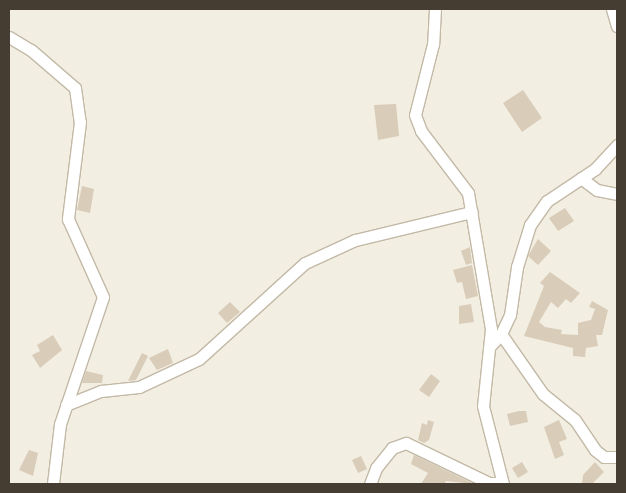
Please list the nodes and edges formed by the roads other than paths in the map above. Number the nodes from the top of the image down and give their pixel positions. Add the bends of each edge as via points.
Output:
1 (435, 9) edge
2 (612, 9) edge
3 (617, 26) edge
4 (9, 37) edge
5 (617, 145) edge
6 (581, 178) junction
7 (617, 194) edge
8 (472, 212) junction
9 (501, 334) junction
10 (490, 346) junction
11 (66, 405) junction
12 (617, 457) edge
13 (53, 484) edge
14 (370, 484) edge
15 (489, 484) edge
16 (503, 484) edge

1 - 8 street via 433,44 415,115 422,132 468,193
2 - 3 street
4 - 11 street via 65,77 76,88 80,105 68,219 103,297
5 - 6 street
6 - 7 street via 597,190
6 - 9 street via 547,201 530,225 517,267 510,315
8 - 10 street via 491,329
8 - 11 street via 355,240 305,264 199,360 147,384 102,391
9 - 10 street
9 - 12 street via 543,394 575,420 595,450 604,457
10 - 16 street via 483,406
11 - 13 street via 60,424
14 - 15 street via 392,448 406,443
15 - 16 street

